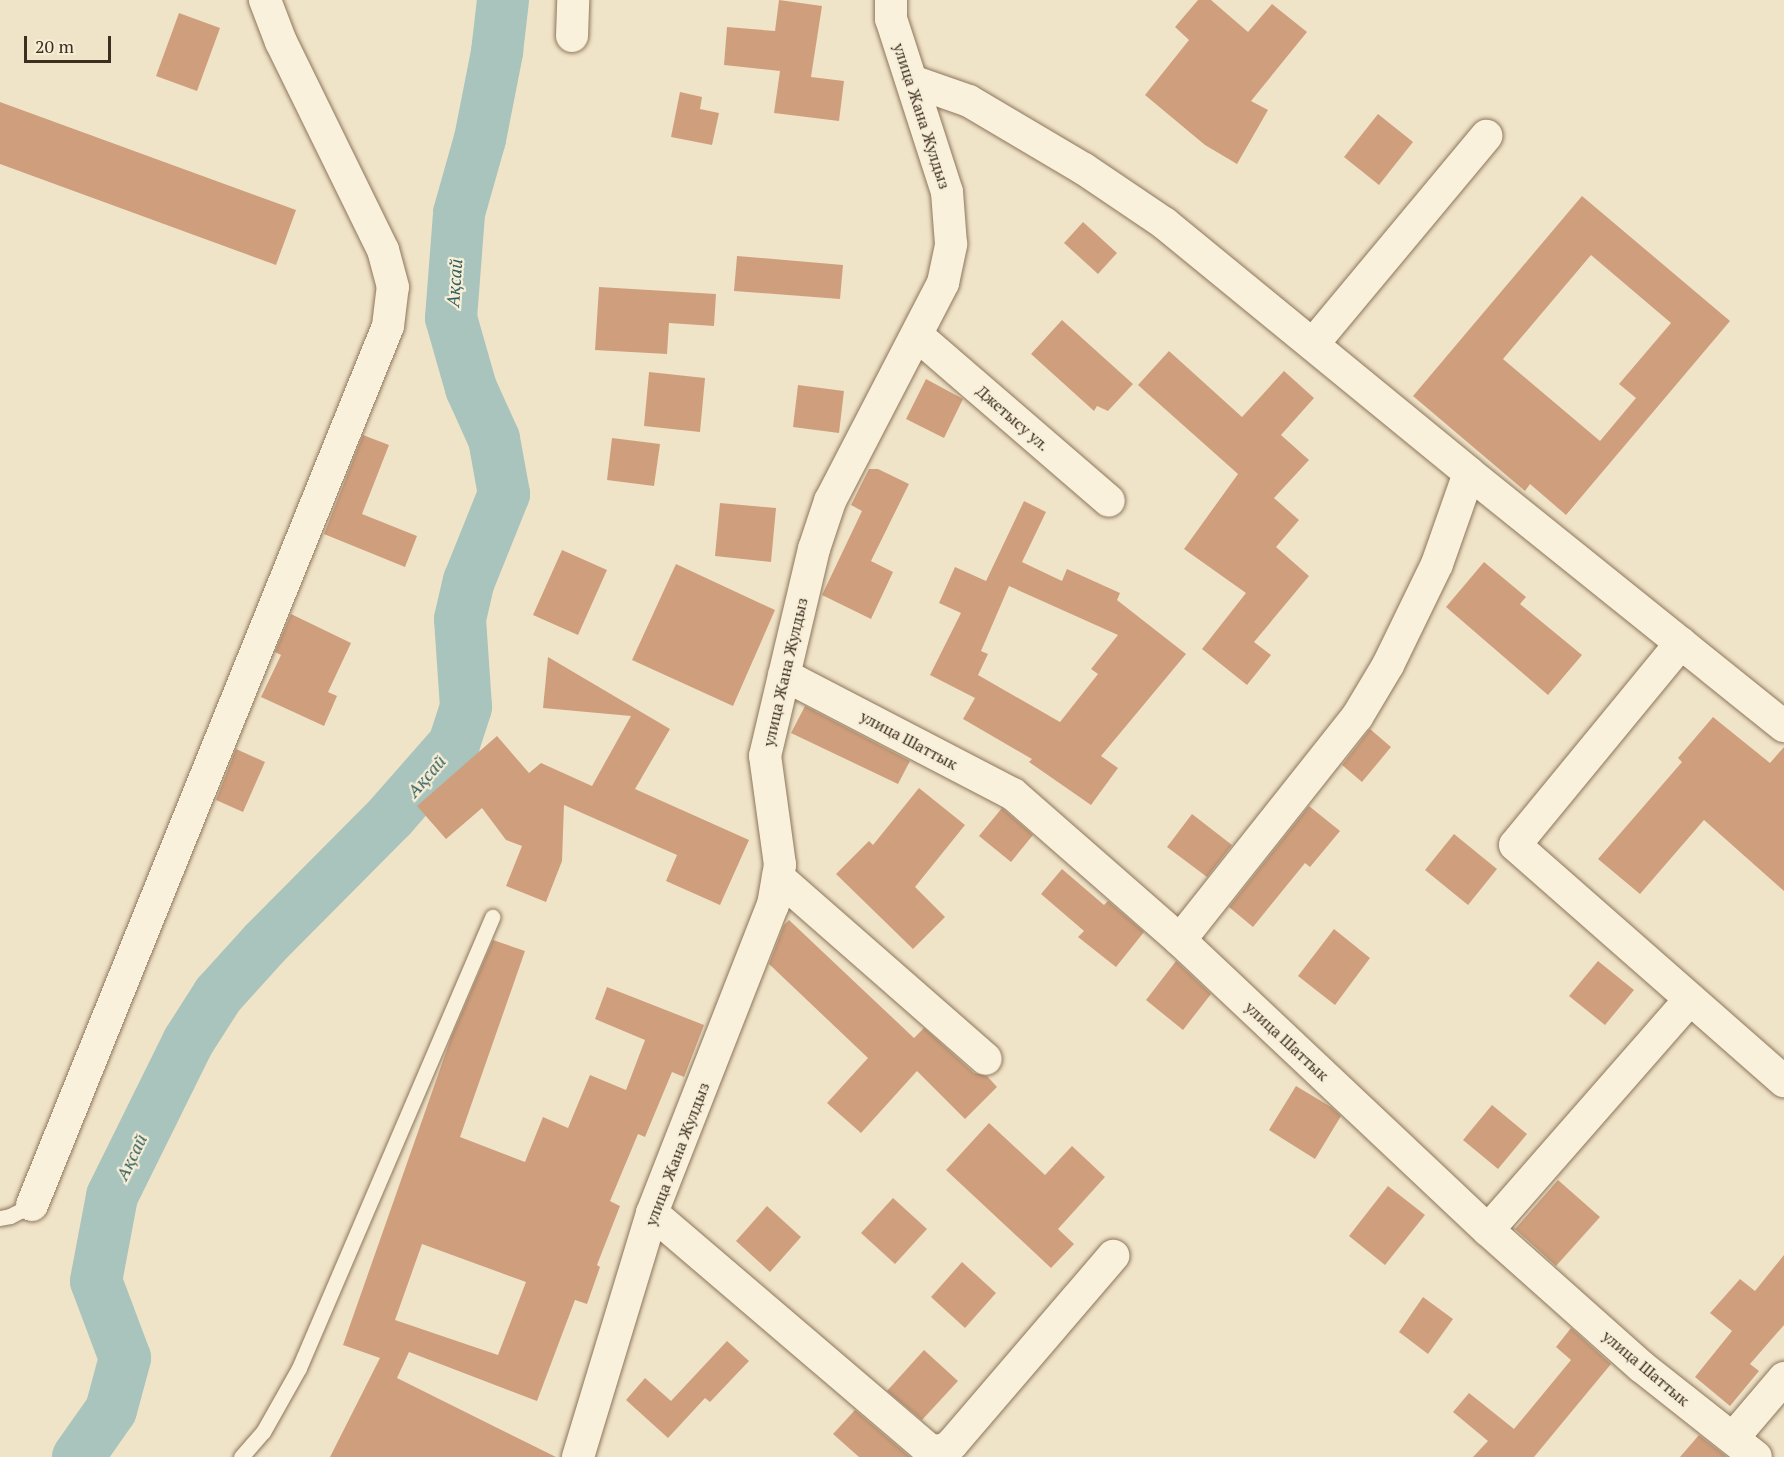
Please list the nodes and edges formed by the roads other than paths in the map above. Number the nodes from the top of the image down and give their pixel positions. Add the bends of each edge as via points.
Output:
1 (265, 0) edge
2 (573, 0) edge
3 (891, 0) edge
4 (572, 36) dead end
5 (912, 81) junction
6 (1486, 136) dead end
7 (918, 336) junction
8 (1312, 344) junction
9 (1469, 473) junction
10 (1109, 501) dead end
11 (1681, 644) junction
12 (784, 675) junction
13 (1784, 726) edge
14 (778, 877) junction
15 (492, 917) dead end
16 (1180, 940) junction
17 (1690, 999) junction
18 (986, 1059) dead end
19 (1784, 1081) edge
20 (32, 1205) joint
21 (652, 1213) junction
22 (0, 1218) edge
23 (1488, 1230) junction
24 (1113, 1256) dead end
25 (1784, 1378) edge
26 (1745, 1447) edge
27 (241, 1457) edge
28 (578, 1457) edge

1 - 20 street via 281,42 383,250 393,287 388,326
2 - 4 street
3 - 5 street, улица Жана Жулдыз via 891,19
5 - 7 street, улица Жана Жулдыз via 947,192 951,244 943,283
5 - 8 street via 969,101 1084,169 1164,223
6 - 8 street
7 - 10 street, Джетысу ул.
7 - 12 street, улица Жана Жулдыз via 830,501 814,549
8 - 9 street
9 - 11 street
9 - 16 street via 1437,564 1358,717
11 - 13 street
11 - 17 street via 1515,845
12 - 14 street, улица Жана Жулдыз via 765,756 777,832
12 - 16 street, улица Шаттык via 1013,794
14 - 18 street
14 - 21 street, улица Жана Жулдыз via 773,905
15 - 27 lane via 299,1368 264,1432
16 - 23 street, улица Шаттык
17 - 19 street
17 - 23 street
20 - 22 lane
21 - 24 street via 934,1451 952,1444
21 - 28 street, улица Жана Жулдыз
23 - 26 street, улица Шаттык via 1642,1368
25 - 26 street

